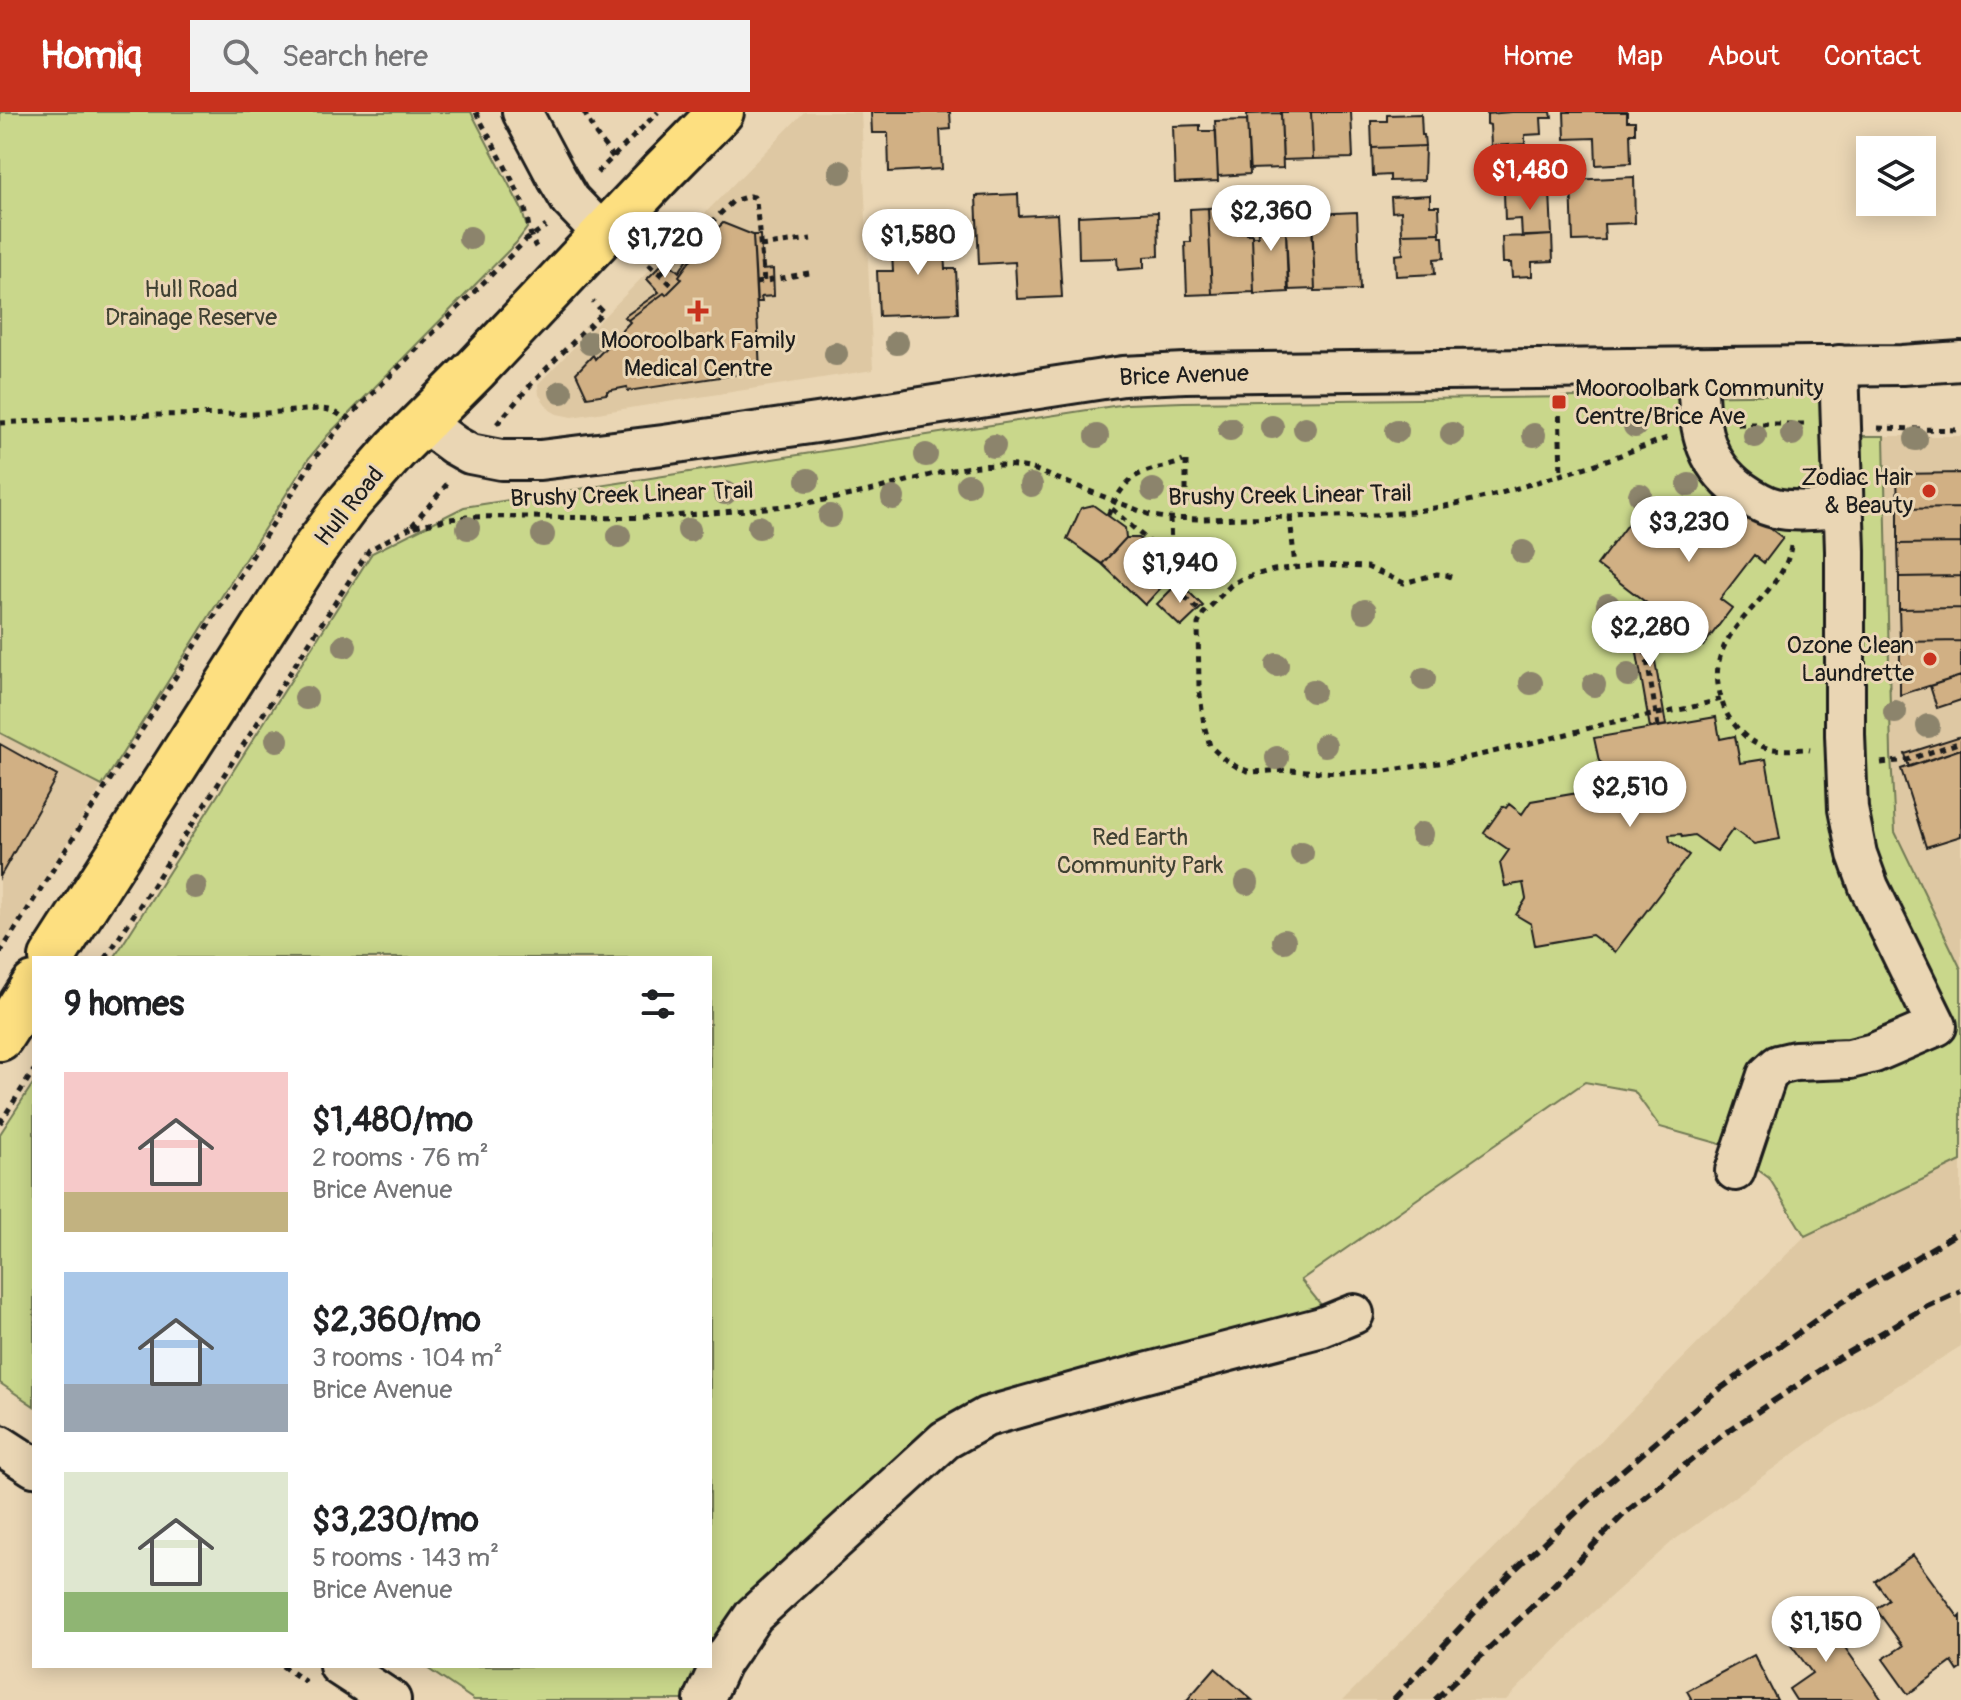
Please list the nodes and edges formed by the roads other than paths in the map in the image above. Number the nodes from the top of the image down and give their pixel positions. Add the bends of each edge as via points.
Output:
1 (522, 112) edge
2 (721, 112) edge
3 (603, 234) junction
4 (1961, 361) edge
5 (1839, 365) junction
6 (1697, 367) junction
7 (423, 422) junction
8 (1844, 508) junction
9 (53, 956) edge
10 (32, 988) edge
11 (0, 1038) edge
12 (1735, 1171) dead end
13 (1354, 1314) dead end
14 (0, 1445) edge
15 (32, 1466) edge
16 (342, 1668) edge
17 (391, 1700) edge
18 (704, 1700) edge

1 - 3 street via 570,200
2 - 3 main road, Hull Road
3 - 7 main road, Hull Road
4 - 5 street, Brice Avenue
5 - 6 street, Brice Avenue
5 - 8 street
6 - 7 street, Brice Avenue via 1123,376 540,460 470,454
6 - 8 street via 1701,425 1721,473 1769,507
7 - 9 main road, Hull Road via 346,506 313,551
8 - 12 street via 1848,809 1869,887 1937,1026 1850,1059 1778,1065 1767,1075
10 - 11 main road
13 - 18 street via 986,1417 945,1440 754,1615 721,1663
14 - 15 street
16 - 17 street

